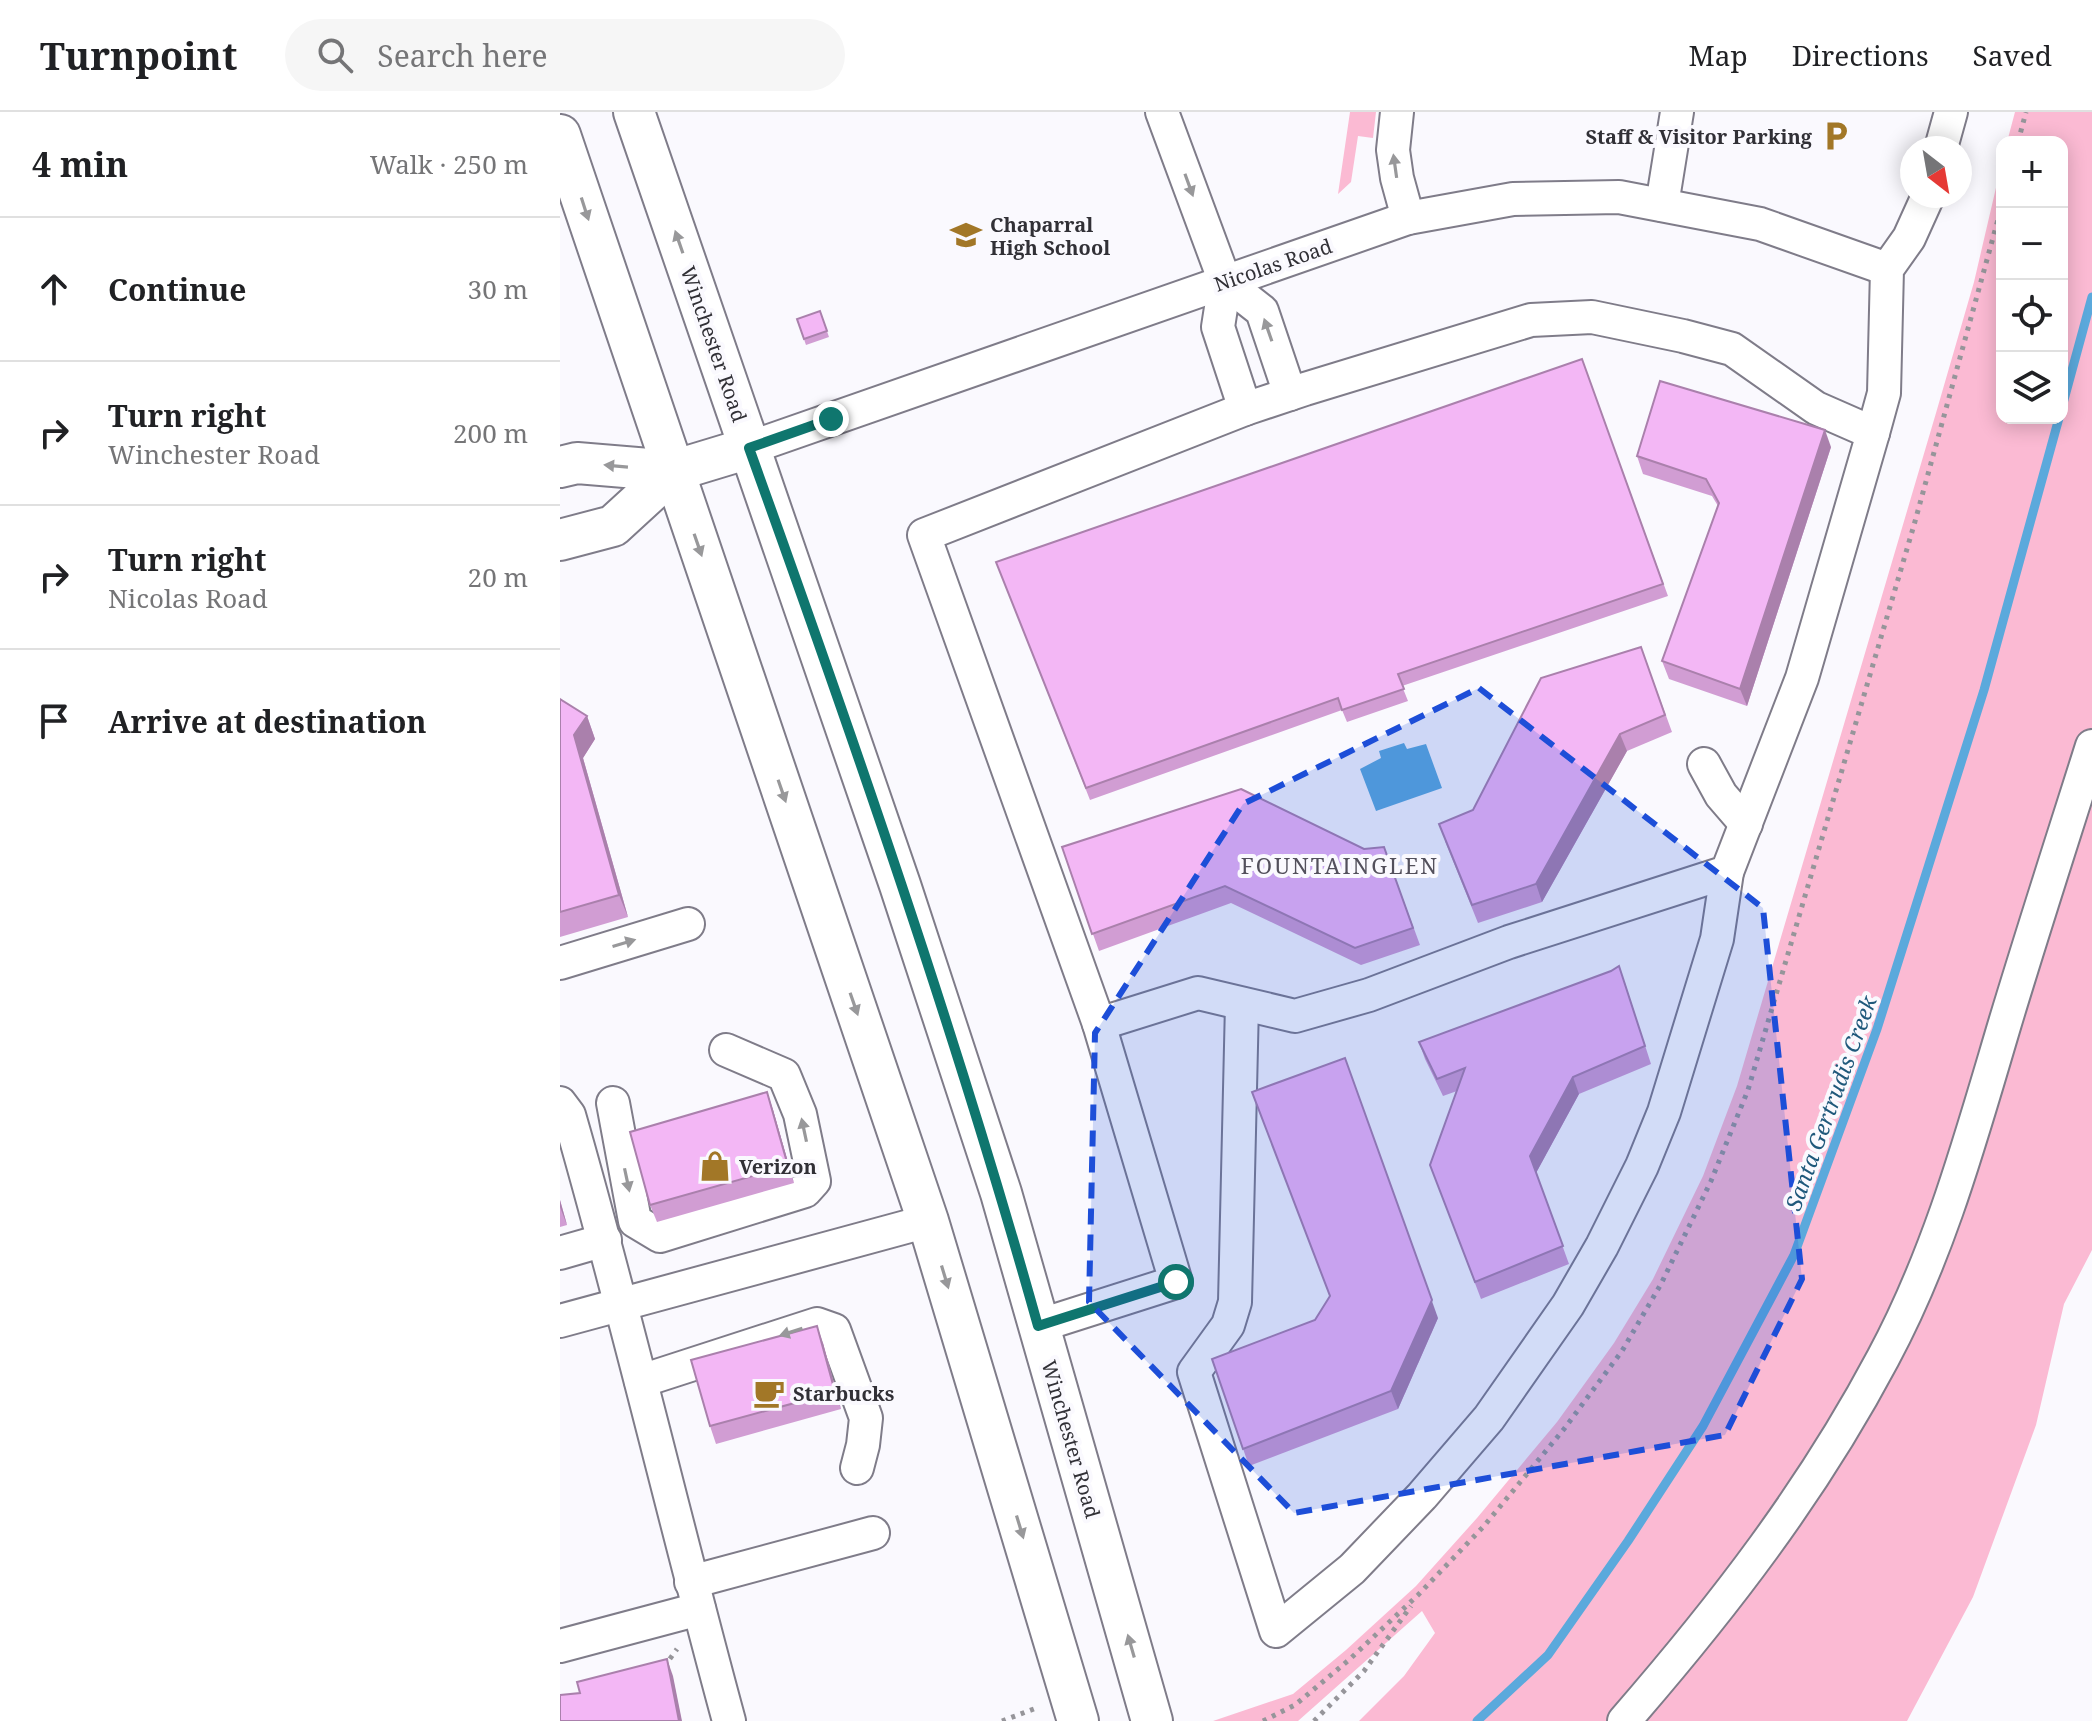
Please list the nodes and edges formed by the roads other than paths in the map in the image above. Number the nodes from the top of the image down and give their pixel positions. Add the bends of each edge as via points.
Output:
1 (634, 112) edge
2 (1162, 112) edge
3 (1397, 112) edge
4 (1677, 112) edge
5 (1951, 112) edge
6 (560, 135) edge
7 (1944, 136) edge
8 (1662, 205) junction
9 (1923, 208) edge
10 (1408, 218) junction
11 (1887, 269) junction
12 (1225, 282) junction
13 (1290, 394) junction
14 (1245, 409) junction
15 (1873, 433) junction
16 (749, 448) junction
17 (560, 467) edge
18 (673, 471) junction
19 (560, 540) edge
20 (2092, 746) edge
21 (1704, 764) dead end
22 (1746, 824) junction
23 (1727, 872) junction
24 (688, 924) dead end
25 (560, 963) edge
26 (1242, 1004) junction
27 (1099, 1024) junction
28 (726, 1050) dead end
29 (560, 1103) edge
30 (613, 1103) dead end
31 (928, 1221) junction
32 (605, 1240) junction
33 (560, 1253) edge
34 (622, 1304) junction
35 (560, 1321) edge
36 (1038, 1326) junction
37 (641, 1381) junction
38 (857, 1468) dead end
39 (873, 1533) dead end
40 (695, 1596) junction
41 (560, 1646) edge
42 (729, 1721) edge
43 (1078, 1721) edge
44 (1152, 1721) edge
45 (1624, 1721) edge

16 -> 1 main road, Winchester Road
2 -> 12 street
10 -> 3 street via 1393,150
4 - 8 street
5 - 7 street
6 -> 18 main road
8 - 10 street, Nicolas Road via 1619,197 1513,199
8 - 11 street, Nicolas Road via 1760,224
9 - 11 street
10 - 12 street, Nicolas Road
11 - 15 street via 1884,393
13 -> 12 street via 1262,311
12 - 14 street via 1218,327
12 - 16 street, Nicolas Road
13 - 14 street
13 - 15 street via 1531,320 1592,317 1732,349 1816,408
14 - 27 street via 924,535
15 - 22 street via 1802,678
16 - 18 main road, Nicolas Road
16 - 36 main road, Winchester Road via 900,885 1001,1193
18 -> 17 main road, Nicolas Road via 577,463
18 - 19 main road, Nicolas Road via 613,526
18 -> 31 main road
20 - 45 street via 1957,1185 1885,1356 1798,1502 1758,1558
21 - 22 street
22 - 23 street
23 - 26 street via 1295,1016
23 - 26 street via 1717,939 1664,1112 1568,1305 1489,1418 1422,1496 1352,1569 1276,1631 1194,1372 1228,1325 1235,1302
25 -> 24 street
26 - 27 street via 1198,993
27 - 36 street via 1176,1282
30 -> 28 street via 635,1221 660,1236 805,1191 814,1181 800,1114 784,1075
29 - 32 street via 569,1115
31 - 34 street
31 -> 43 main road
32 - 33 street
32 - 34 street
34 - 35 street
34 - 37 street
44 -> 36 main road, Winchester Road
38 -> 37 street via 866,1418 834,1330 817,1324
37 - 40 street
39 - 40 street
40 - 41 street
40 - 42 street

